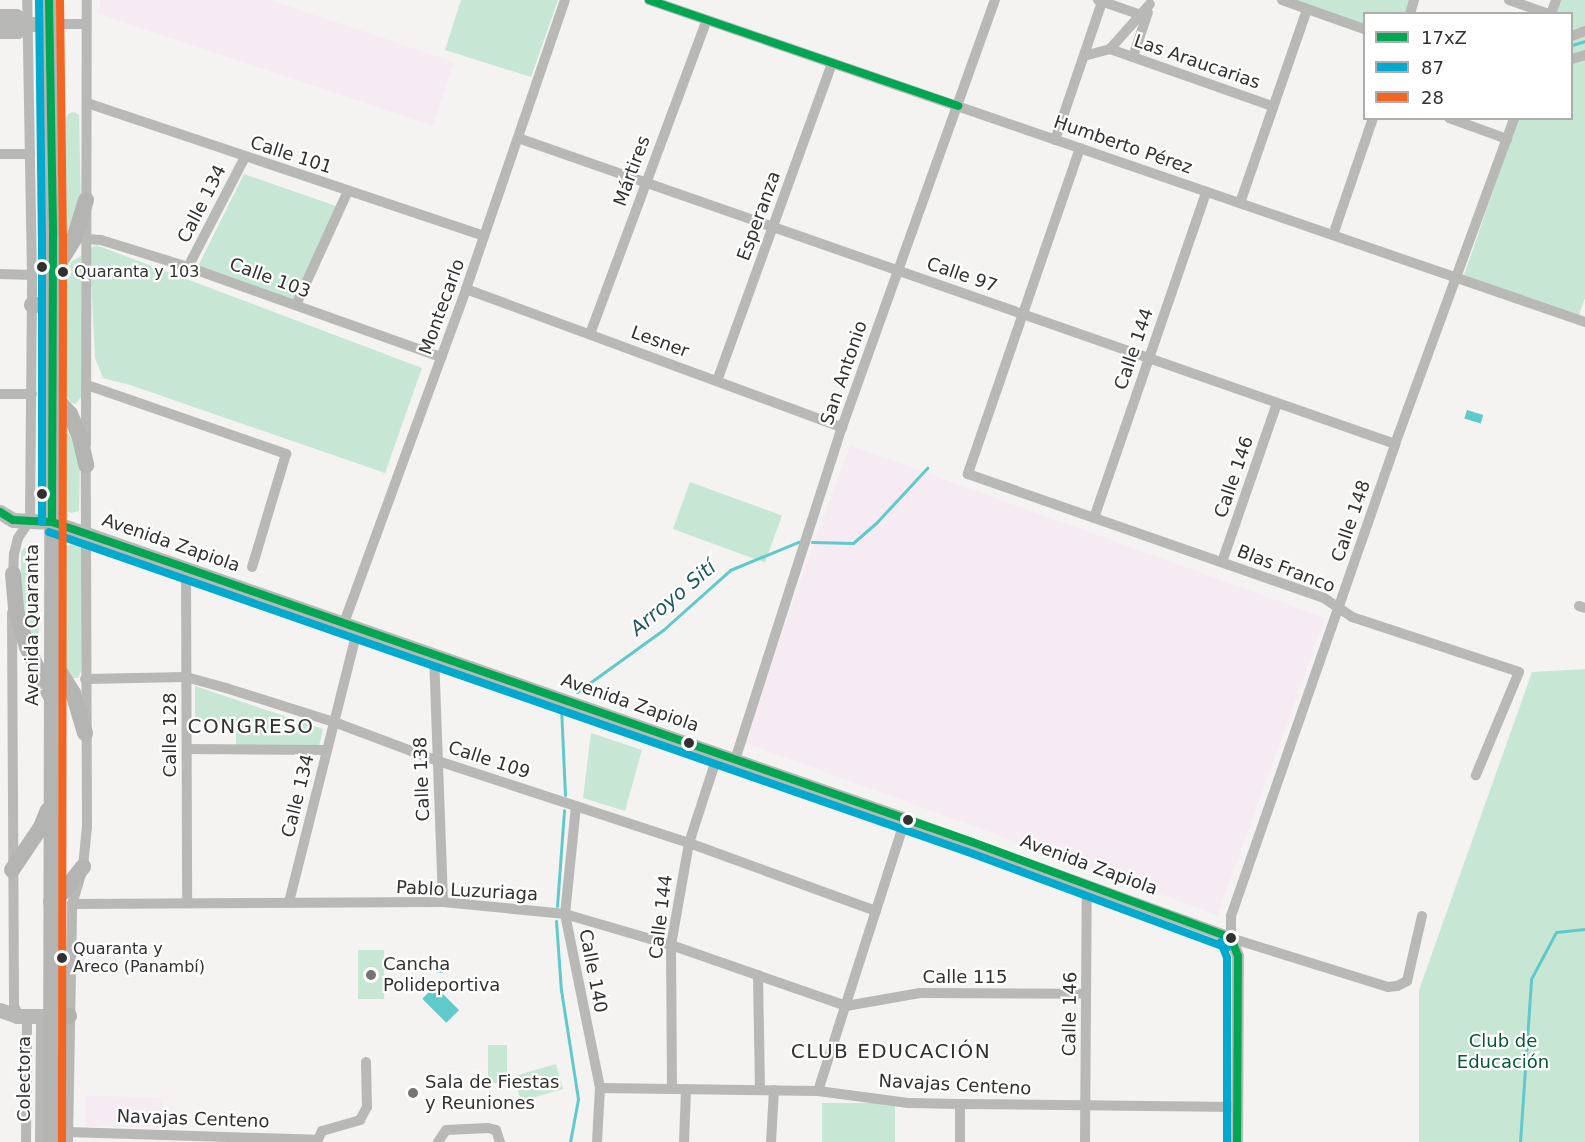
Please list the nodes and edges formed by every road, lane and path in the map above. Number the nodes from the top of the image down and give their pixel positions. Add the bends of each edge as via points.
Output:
1 (27, 0) edge
2 (49, 0) edge
3 (87, 0) edge
4 (565, 0) edge
5 (650, 0) edge
6 (995, 0) edge
7 (1282, 0) edge
8 (1509, 0) edge
9 (1100, 1) edge
10 (1151, 2) edge
11 (1307, 9) junction
12 (1544, 12) edge
13 (1141, 15) junction
14 (0, 16) edge
15 (706, 20) junction
16 (29, 24) junction
17 (51, 24) junction
18 (86, 24) junction
19 (1363, 28) edge
20 (0, 31) edge
21 (1110, 50) junction
22 (1084, 56) junction
23 (1133, 57) junction
24 (832, 63) junction
25 (87, 103) junction
26 (958, 106) junction
27 (1272, 106) junction
28 (1372, 120) edge
29 (1455, 120) edge
30 (1513, 120) edge
31 (518, 138) junction
32 (1507, 139) junction
33 (1055, 140) junction
34 (1080, 148) junction
35 (0, 154) edge
36 (30, 154) junction
37 (245, 157) junction
38 (645, 182) junction
39 (348, 191) junction
40 (1206, 192) junction
41 (86, 200) junction
42 (1240, 203) junction
43 (772, 226) junction
44 (1333, 235) junction
45 (484, 236) junction
46 (86, 239) junction
47 (188, 267) junction
48 (897, 270) junction
49 (53, 273) junction
50 (0, 274) edge
51 (32, 275) junction
52 (1457, 278) junction
53 (466, 289) junction
54 (32, 305) junction
55 (53, 305) junction
56 (296, 305) junction
57 (1023, 314) junction
58 (1584, 319) edge
59 (590, 334) junction
60 (441, 357) junction
61 (1149, 358) junction
62 (717, 381) junction
63 (87, 385) junction
64 (0, 394) edge
65 (32, 394) junction
66 (52, 394) junction
67 (1277, 403) junction
68 (842, 427) junction
69 (1395, 444) junction
70 (86, 465) junction
71 (1094, 518) junction
72 (4, 520) edge
73 (30, 520) junction
74 (52, 522) junction
75 (86, 534) junction
76 (1222, 562) junction
77 (252, 567) dead end
78 (186, 568) junction
79 (13, 574) junction
80 (1339, 607) junction
81 (351, 626) junction
82 (434, 655) junction
83 (52, 659) junction
84 (186, 677) junction
85 (85, 679) junction
86 (52, 697) junction
87 (334, 722) junction
88 (85, 733) junction
89 (187, 748) junction
90 (327, 750) junction
91 (718, 754) junction
92 (735, 760) junction
93 (438, 761) junction
94 (5, 770) edge
95 (1476, 775) dead end
96 (51, 804) junction
97 (576, 806) junction
98 (905, 820) junction
99 (688, 843) junction
100 (83, 867) junction
101 (12, 870) junction
102 (1088, 886) junction
103 (51, 902) junction
104 (187, 902) junction
105 (289, 902) junction
106 (443, 902) junction
107 (72, 904) junction
108 (876, 911) junction
109 (565, 914) junction
110 (1422, 916) dead end
111 (1231, 938) junction
112 (671, 945) junction
113 (758, 975) junction
114 (1086, 994) junction
115 (846, 1006) junction
116 (0, 1010) edge
117 (31, 1016) junction
118 (69, 1016) junction
119 (0, 1022) edge
120 (366, 1062) dead end
121 (600, 1088) junction
122 (672, 1089) junction
123 (686, 1089) junction
124 (760, 1090) junction
125 (774, 1090) junction
126 (818, 1091) junction
127 (960, 1104) junction
128 (1085, 1106) junction
129 (1237, 1107) junction
130 (68, 1137) edge
131 (317, 1141) edge
132 (26, 1142) edge
133 (40, 1142) edge
134 (51, 1142) edge
135 (438, 1142) edge
136 (500, 1142) edge
137 (597, 1142) edge
138 (684, 1142) edge
139 (771, 1142) edge
140 (960, 1142) edge
141 (1085, 1142) edge
142 (1237, 1142) edge

1 - 16 street, Colectora
2 - 17 highway, Avenida Quaranta
3 - 18 street
4 - 31 street, Montecarlo
5 - 15 street, Humberto Pérez
6 - 26 street, San Antonio
7 - 11 street
8 - 12 street
9 - 13 street, Las Araucarias
9 - 22 street
10 - 13 street
10 - 23 street
11 - 19 street
11 - 27 street
13 - 21 street
14 - 16 main road via 16,16
15 - 24 street, Humberto Pérez
15 - 38 street, Mártires
16 - 17 main road
16 - 20 main road via 17,31
16 - 36 street, Colectora
17 - 18 street
17 - 49 highway, Avenida Quaranta
18 - 25 street
21 - 22 street
21 - 23 street, Las Araucarias
22 - 33 street
23 - 27 street, Las Araucarias
24 - 26 street, Humberto Pérez
24 - 43 street, Esperanza
25 - 37 street, Calle 101
25 - 41 street
26 - 33 street, Humberto Pérez
26 - 48 street, San Antonio
27 - 42 street
28 - 44 street
29 - 32 street
30 - 32 street, Calle 148
31 - 38 street, Calle 97
31 - 45 street, Montecarlo
32 - 52 street, Calle 148
33 - 34 street, Humberto Pérez
34 - 40 street, Humberto Pérez
34 - 57 street
35 - 36 street
36 - 51 street, Colectora
37 - 39 street, Calle 101
37 - 47 street, Calle 134
38 - 43 street, Calle 97
38 - 59 street, Mártires
39 - 45 street, Calle 101
39 - 56 street
40 - 42 street, Humberto Pérez
40 - 61 street, Calle 144
41 - 46 street
41 - 49 highway via 74,239
42 - 44 street, Humberto Pérez
43 - 48 street, Calle 97
43 - 62 street, Esperanza
44 - 52 street, Humberto Pérez
45 - 53 street, Montecarlo
46 - 47 street, Calle 103 via 101,240
46 - 63 street
47 - 56 street, Calle 103
48 - 57 street, Calle 97
48 - 68 street, San Antonio
49 - 55 highway, Avenida Quaranta
50 - 51 street
51 - 54 street, Colectora
52 - 58 street, Humberto Pérez
52 - 69 street, Calle 148
53 - 59 street, Lesner
53 - 60 street, Montecarlo
54 - 55 highway
54 - 65 street, Colectora
55 - 66 highway, Avenida Quaranta
56 - 60 street, Calle 103
57 - 61 street, Calle 97
57 - 71 street, Blas Franco via 968,474
59 - 62 street, Lesner
60 - 81 street, Montecarlo
61 - 67 street, Calle 97
61 - 71 street, Calle 144
62 - 68 street, Lesner
63 - 70 street
63 - 77 street via 286,454
64 - 65 street
65 - 73 street, Colectora
66 - 70 highway via 70,414
66 - 74 highway, Avenida Quaranta
67 - 69 street, Calle 97
67 - 76 street, Calle 146
68 - 92 street, San Antonio
69 - 80 street, Calle 148
70 - 75 street
71 - 76 street, Blas Franco
72 - 73 main road, Avenida Zapiola
73 - 74 main road, Avenida Zapiola
73 - 79 street, Colectora via 18,538
74 - 75 main road, Avenida Zapiola
74 - 83 highway, Avenida Quaranta
75 - 78 main road, Avenida Zapiola
75 - 85 street
76 - 80 street, Blas Franco via 1324,598
78 - 81 main road, Avenida Zapiola
78 - 84 street, Calle 128
79 - 86 highway via 16,611 27,647
79 - 94 street, Colectora
80 - 95 street, Blas Franco via 1352,617 1519,672
80 - 111 street, Calle 148 via 1231,916
81 - 82 main road, Avenida Zapiola
81 - 87 street, Calle 134
82 - 91 main road, Avenida Zapiola
82 - 93 street, Calle 138
83 - 86 highway, Avenida Quaranta
83 - 88 highway via 73,693
84 - 85 street, Calle 109
84 - 87 street, Calle 109
84 - 89 street, Calle 128
85 - 88 street
86 - 96 highway, Avenida Quaranta
87 - 90 street, Calle 134
87 - 93 street, Calle 109
88 - 100 street via 87,826
89 - 90 street
89 - 104 street, Calle 128
90 - 105 street, Calle 134
91 - 92 main road, Avenida Zapiola
91 - 99 street, Calle 144
92 - 98 main road, Avenida Zapiola
93 - 97 street, Calle 109
93 - 106 street, Calle 138
94 - 101 street, Colectora
96 - 101 highway via 41,827
96 - 103 highway, Avenida Quaranta
97 - 99 street, Calle 109
97 - 109 street, Calle 140
98 - 102 street, Avenida Zapiola
98 - 108 street
99 - 108 street, Calle 109
99 - 112 street, Calle 144
100 - 103 highway
100 - 107 street
101 - 117 street, Colectora via 14,1006
102 - 111 street, Avenida Zapiola
102 - 114 street, Calle 146
103 - 117 highway, Avenida Quaranta
104 - 105 street, Pablo Luzuriaga
104 - 107 street, Pablo Luzuriaga
105 - 106 street, Pablo Luzuriaga
106 - 109 street, Pablo Luzuriaga
107 - 118 street
108 - 115 street
109 - 112 street, Pablo Luzuriaga
109 - 121 street, Calle 140
110 - 111 street via 1407,981 1397,986 1388,987
111 - 129 street via 1238,956
112 - 113 street, Pablo Luzuriaga
112 - 122 street, Calle 144
113 - 115 street, Pablo Luzuriaga
113 - 124 street
114 - 115 street, Calle 115 via 920,993
114 - 128 street, Calle 146
115 - 126 street
116 - 117 main road
117 - 118 main road
117 - 119 main road
117 - 132 street
117 - 133 street, Colectora
117 - 134 highway, Avenida Quaranta
118 - 130 street
120 - 131 street via 368,1107 360,1120 322,1131
121 - 122 street, Navajas Centeno
121 - 137 street, Calle 140
122 - 123 street, Navajas Centeno
123 - 124 street, Navajas Centeno
123 - 138 street
124 - 125 street, Navajas Centeno
125 - 126 street, Navajas Centeno
125 - 139 street
126 - 127 street, Navajas Centeno via 908,1103
127 - 128 street, Navajas Centeno
127 - 140 street
128 - 129 street, Navajas Centeno
128 - 141 street, Calle 146
129 - 142 street
130 - 131 street, Navajas Centeno
135 - 136 street via 446,1130 488,1128 496,1130

